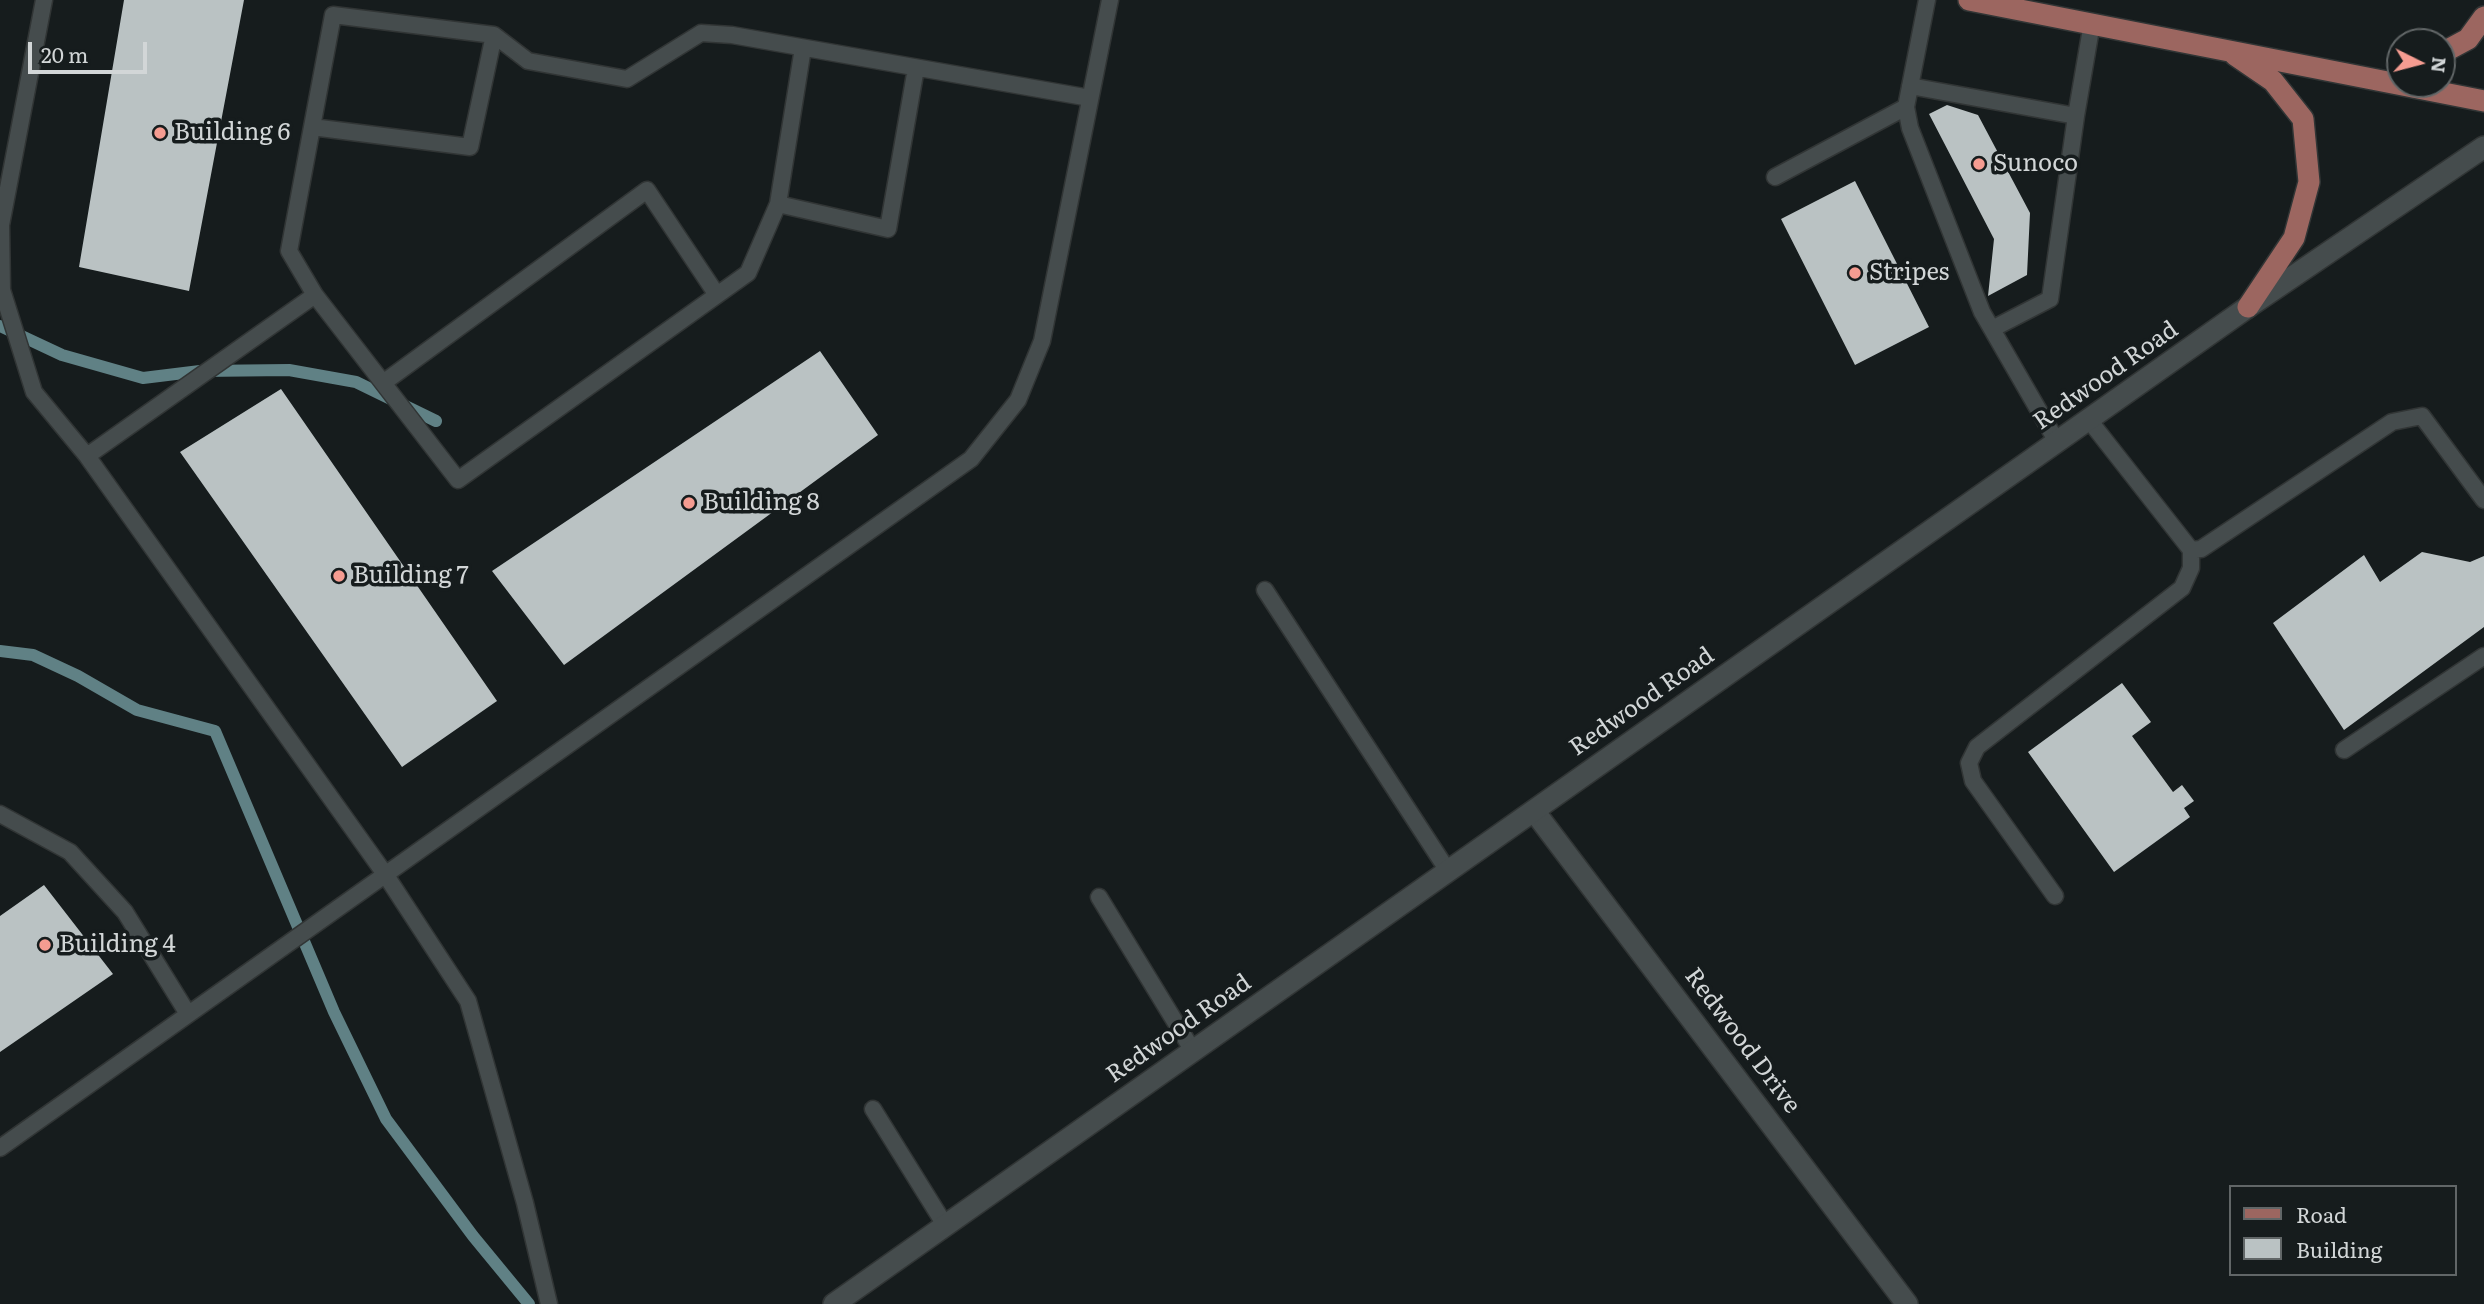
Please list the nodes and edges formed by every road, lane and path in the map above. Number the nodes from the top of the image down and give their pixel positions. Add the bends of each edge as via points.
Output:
1 (44, 0) edge
2 (1110, 0) edge
3 (1927, 0) edge
4 (1969, 0) edge
5 (2484, 17) edge
6 (2092, 23) junction
7 (494, 35) junction
8 (2456, 46) edge
9 (803, 48) junction
10 (2228, 50) junction
11 (916, 68) junction
12 (2386, 74) edge
13 (2371, 78) junction
14 (1910, 86) junction
15 (1090, 98) junction
16 (2484, 101) edge
17 (1906, 107) junction
18 (2076, 116) junction
19 (312, 127) junction
20 (2484, 147) edge
21 (1776, 177) dead end
22 (778, 204) junction
23 (315, 295) junction
24 (717, 295) junction
25 (2248, 307) junction
26 (1992, 329) junction
27 (383, 383) junction
28 (2089, 420) junction
29 (2057, 442) junction
30 (88, 456) junction
31 (2484, 500) edge
32 (2191, 550) junction
33 (1265, 590) dead end
34 (2484, 656) edge
35 (2344, 750) dead end
36 (1534, 811) junction
37 (0, 814) edge
38 (1448, 871) junction
39 (386, 874) junction
40 (2055, 895) dead end
41 (1099, 897) dead end
42 (188, 1014) junction
43 (1193, 1051) junction
44 (873, 1109) dead end
45 (0, 1148) edge
46 (945, 1225) junction
47 (549, 1304) edge
48 (834, 1304) edge
49 (1907, 1304) edge

1 - 30 lane via 1,225 2,290 34,392
2 - 15 lane
3 - 14 lane
4 - 6 main road
5 - 8 main road via 2468,39
6 - 10 main road
6 - 18 lane
7 - 9 lane via 528,61 627,79 701,33
7 - 19 lane via 470,146
7 - 19 lane via 333,15
9 - 11 lane
9 - 22 lane
10 - 13 main road
10 - 25 main road via 2273,81 2303,119 2309,182 2294,238
11 - 15 lane
11 - 22 lane via 888,229
12 - 13 main road
13 - 16 main road
14 - 17 lane
14 - 18 lane
15 - 39 lane via 1042,341 1018,400 971,458
17 - 21 lane
17 - 26 lane via 1910,128
18 - 26 lane via 2050,299
19 - 23 lane via 289,251
20 - 25 street, Redwood Road
22 - 24 lane via 748,273
23 - 27 lane
23 - 30 lane
24 - 27 lane via 457,480
24 - 27 lane via 647,190
25 - 28 street, Redwood Road
26 - 29 lane
28 - 29 street, Redwood Road
28 - 32 lane
29 - 36 street, Redwood Road
30 - 39 lane
31 - 32 lane via 2422,416 2392,422 2201,550
32 - 40 lane via 2191,568 2182,588 1977,747 1969,764 1973,781
33 - 38 lane
34 - 35 lane
36 - 38 street, Redwood Road
36 - 49 street, Redwood Drive
37 - 42 lane via 70,852 125,912
38 - 43 street, Redwood Road
39 - 42 lane
39 - 47 lane via 468,1001
41 - 43 lane
42 - 45 lane
43 - 46 street, Redwood Road
44 - 46 lane
46 - 48 street, Redwood Road

